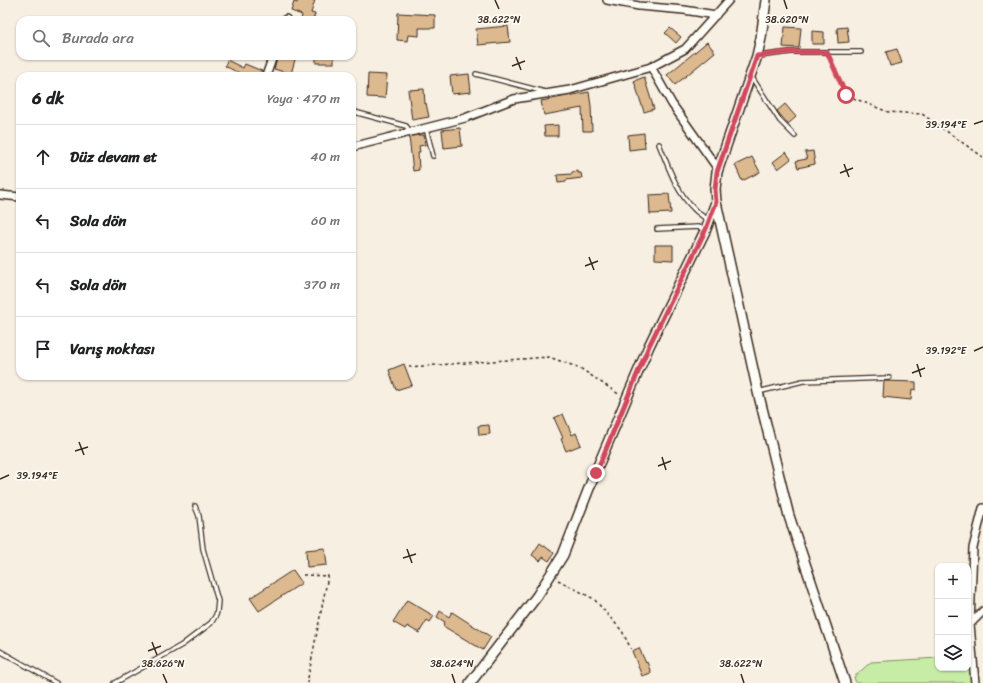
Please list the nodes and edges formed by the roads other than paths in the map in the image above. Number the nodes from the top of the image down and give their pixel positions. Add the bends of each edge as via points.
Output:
1 (607, 0) edge
2 (730, 0) edge
3 (766, 0) edge
4 (716, 15) junction
5 (861, 52) dead end
6 (757, 56) junction
7 (272, 60) edge
8 (651, 67) junction
9 (267, 72) edge
10 (476, 74) dead end
11 (750, 75) junction
12 (550, 93) junction
13 (356, 112) edge
14 (426, 128) junction
15 (411, 132) junction
16 (794, 136) dead end
17 (659, 144) dead end
18 (356, 147) edge
19 (433, 156) dead end
20 (718, 169) junction
21 (0, 195) edge
22 (16, 197) edge
23 (716, 202) junction
24 (707, 225) junction
25 (657, 229) dead end
26 (889, 378) dead end
27 (758, 392) junction
28 (195, 506) dead end
29 (983, 508) edge
30 (971, 599) edge
31 (983, 611) edge
32 (971, 623) edge
33 (971, 635) edge
34 (0, 651) edge
35 (56, 683) edge
36 (115, 683) edge
37 (470, 683) edge
38 (845, 683) edge
39 (975, 683) edge

1 - 4 street
2 - 4 street
3 - 6 street
4 - 8 street via 685,49
5 - 6 lane via 790,52
6 - 11 street
7 - 9 street
8 - 12 street via 570,90
8 - 20 street via 672,104
10 - 12 lane
11 - 16 lane via 780,122
11 - 20 street
12 - 14 street via 514,99 465,118
13 - 15 lane via 406,126
14 - 15 street
14 - 19 lane
15 - 18 street
17 - 24 lane via 683,195
20 - 23 street
21 - 22 street
23 - 24 street
23 - 27 street
24 - 25 lane
24 - 37 street via 649,346 563,555 537,596
26 - 27 lane via 802,381
27 - 38 street via 789,516
28 - 36 lane via 199,516 203,549 218,601 218,611 211,623 182,645
29 - 30 street via 973,548
31 - 32 street
33 - 39 street
34 - 35 lane

